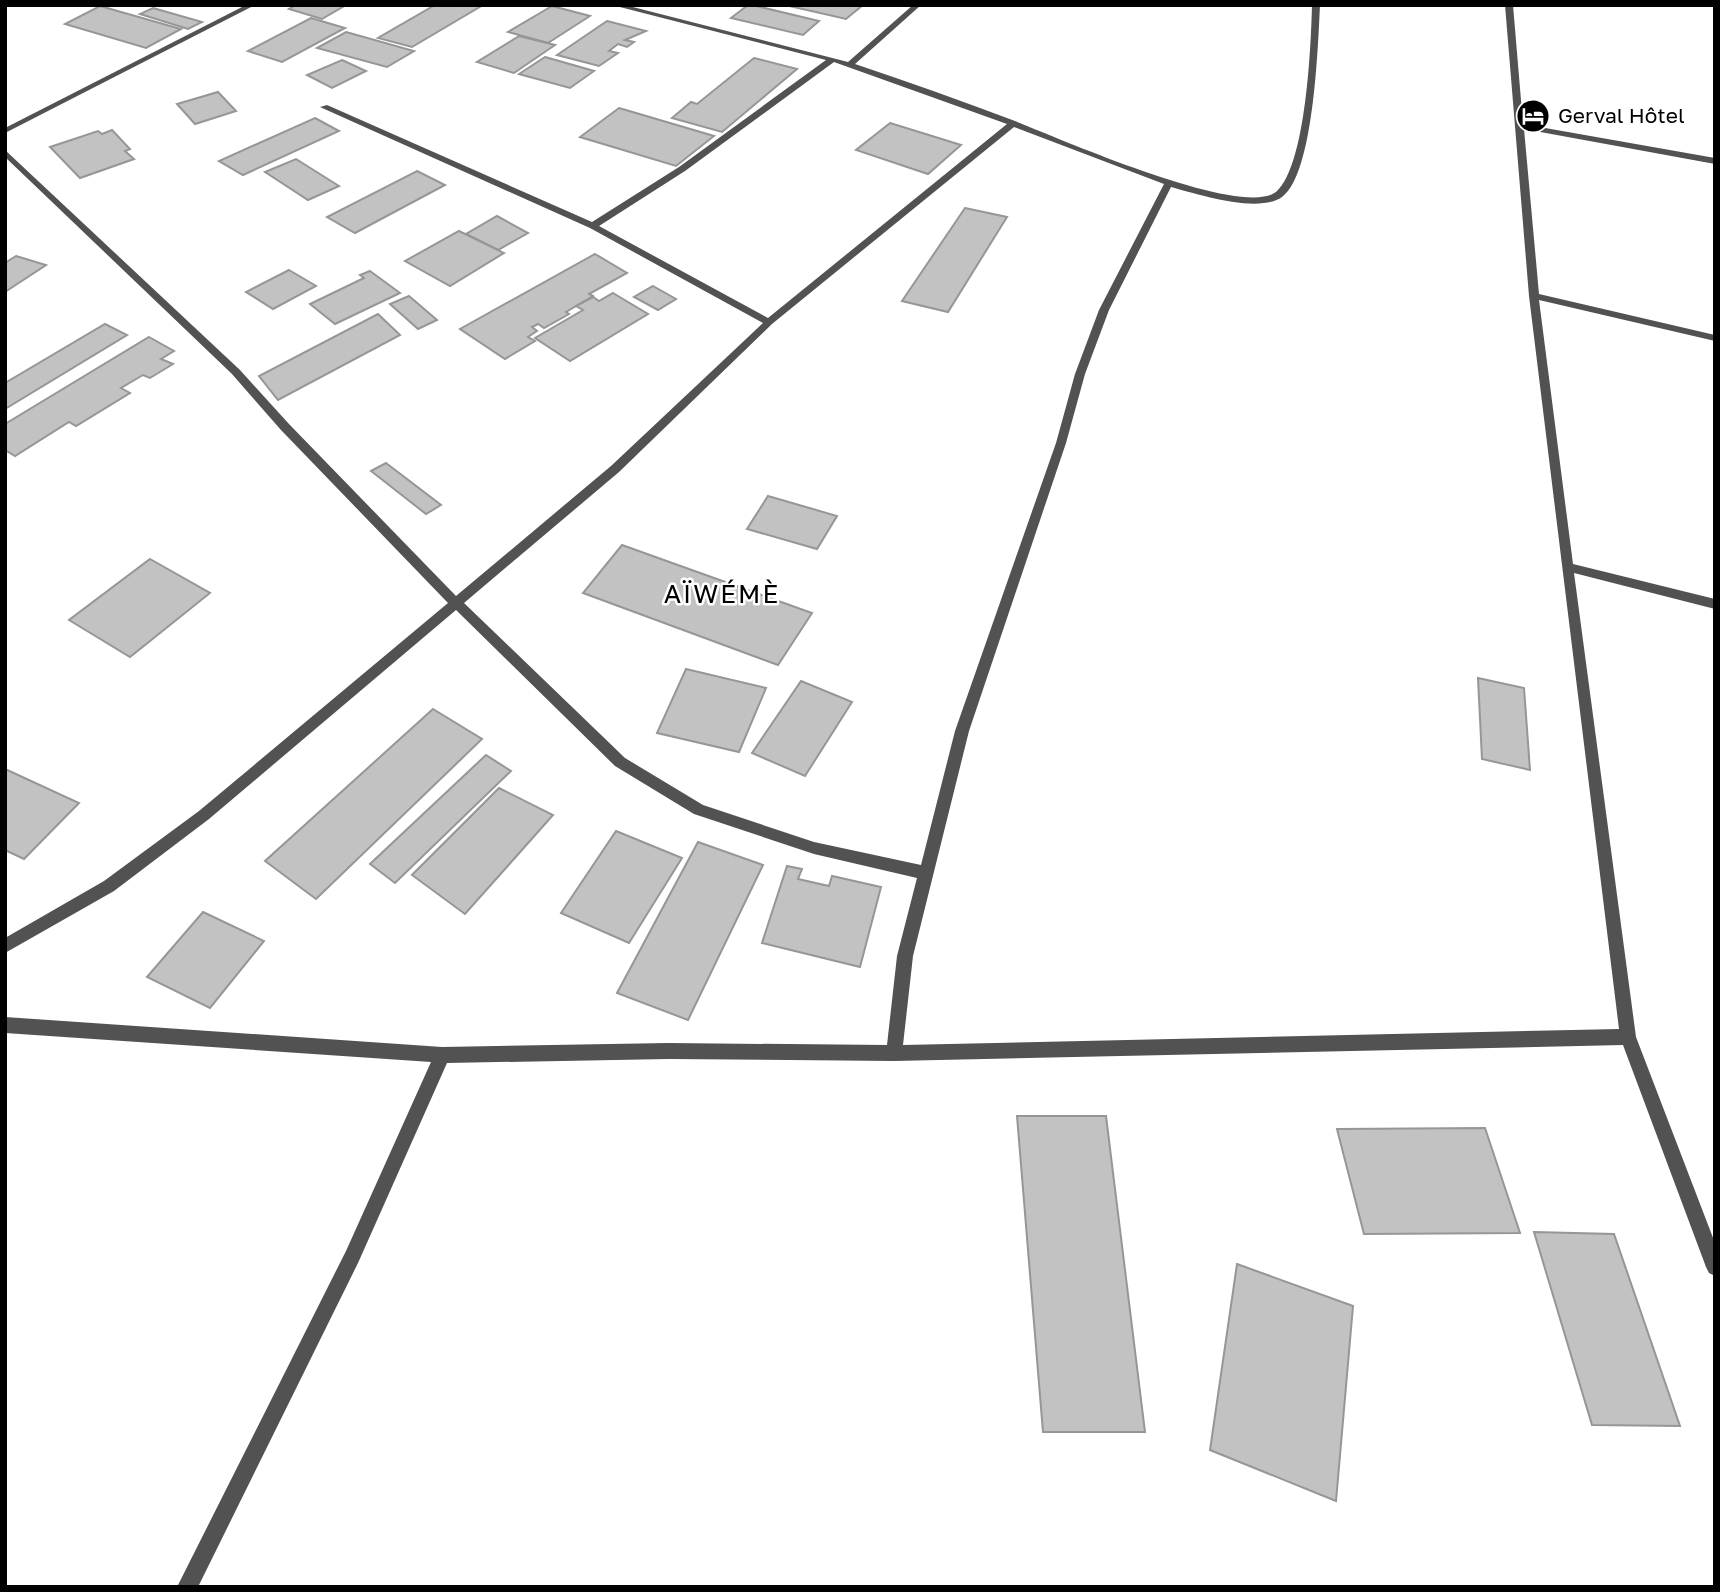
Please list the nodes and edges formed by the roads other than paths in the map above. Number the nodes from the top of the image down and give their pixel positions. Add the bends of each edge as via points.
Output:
1 (253, 5) edge
2 (615, 5) edge
3 (918, 5) edge
4 (1316, 5) edge
5 (1509, 5) edge
6 (832, 60) junction
7 (849, 65) junction
8 (324, 107) dead end
9 (1013, 122) junction
10 (1518, 126) junction
11 (5, 131) edge
12 (5, 152) edge
13 (1715, 161) edge
14 (1169, 183) junction
15 (593, 226) junction
16 (1534, 296) junction
17 (769, 321) junction
18 (1715, 338) edge
19 (1567, 567) junction
20 (457, 604) junction
21 (1715, 604) edge
22 (925, 873) junction
23 (5, 946) edge
24 (5, 1025) edge
25 (1628, 1037) junction
26 (894, 1053) junction
27 (442, 1055) junction
28 (1715, 1267) edge
29 (187, 1587) edge

1 - 11 street
2 - 6 street
3 - 7 street
4 - 14 street via 1315,61 1306,118 1291,178 1281,194 1269,200 1247,200
5 - 10 street
6 - 7 street
6 - 15 street
7 - 9 street
8 - 15 street
9 - 14 street
9 - 17 street
10 - 13 street
10 - 16 street
12 - 20 street via 236,372
14 - 22 street via 1104,310 1080,374 1061,443 962,731
15 - 17 street
16 - 18 street
16 - 19 street
17 - 20 street via 615,469
19 - 21 street
19 - 25 street
20 - 22 street via 620,762 699,810 814,848
20 - 23 street via 204,815 109,886
22 - 26 street via 905,956
24 - 27 street
25 - 26 street
25 - 28 street
26 - 27 street
27 - 29 street via 370,1221

